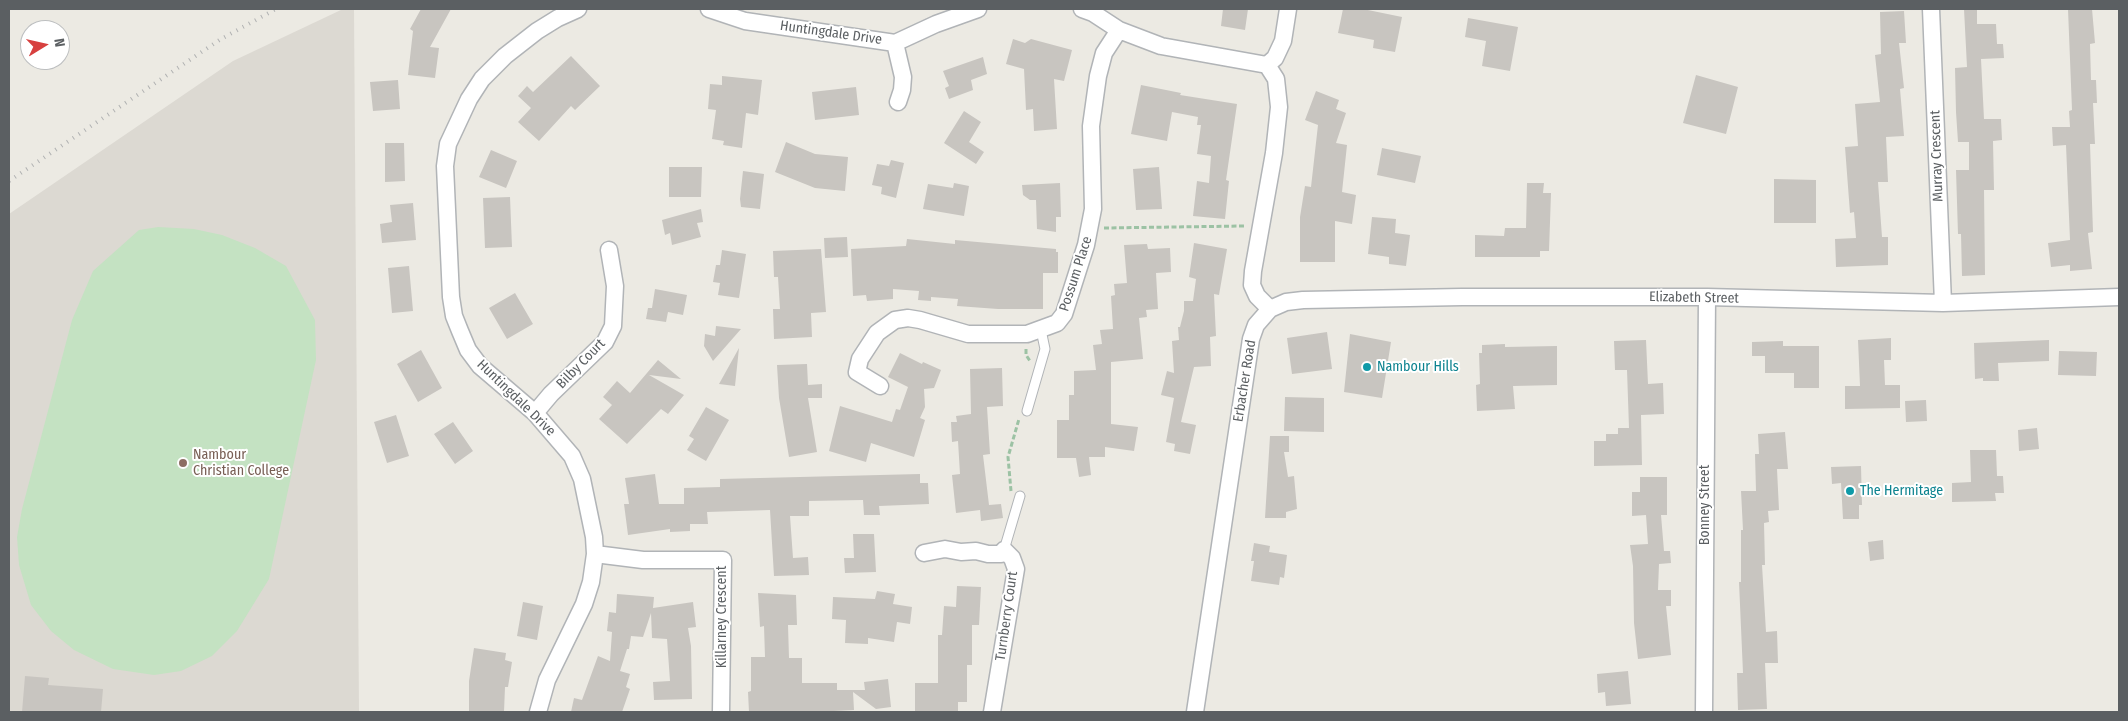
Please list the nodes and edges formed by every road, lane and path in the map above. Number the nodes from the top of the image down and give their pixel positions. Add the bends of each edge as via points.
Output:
1 (578, 9) edge
2 (709, 9) edge
3 (978, 9) edge
4 (1082, 9) edge
5 (1288, 9) edge
6 (1931, 9) edge
7 (1119, 30) junction
8 (895, 43) junction
9 (1267, 66) junction
10 (898, 102) dead end
11 (1260, 226) junction
12 (1091, 228) junction
13 (609, 250) dead end
14 (1707, 297) junction
15 (2119, 297) edge
16 (1943, 303) junction
17 (1270, 310) junction
18 (1041, 330) junction
19 (880, 386) dead end
20 (1027, 411) dead end
21 (535, 413) junction
22 (1020, 496) dead end
23 (1004, 550) junction
24 (924, 553) dead end
25 (595, 554) junction
26 (538, 712) edge
27 (721, 712) edge
28 (992, 712) edge
29 (1196, 712) edge
30 (1704, 712) edge

1 - 21 street, Huntingdale Drive via 537,31 482,79 448,144 445,166 454,316 468,350 480,366
2 - 8 street, Huntingdale Drive via 746,22
3 - 8 street, Huntingdale Drive
4 - 7 street via 1093,12
5 - 9 street via 1281,46
6 - 16 street, Murray Crescent
7 - 9 street via 1161,46
7 - 12 street, Possum Place via 1104,53 1098,76 1092,126 1094,195
8 - 10 street via 903,77
9 - 11 street via 1276,79 1279,107
11 - 12 path
11 - 17 street via 1252,285
12 - 18 street, Possum Place via 1064,314 1057,323
13 - 21 street, Bilby Court via 615,286 613,326 605,342
14 - 16 street, Elizabeth Street
14 - 17 street, Elizabeth Street via 1303,300 1286,302
14 - 30 street, Bonney Street
15 - 16 street, Elizabeth Street
17 - 29 street, Erbacher Road via 1256,325 1250,339
18 - 19 street, Possum Place via 1028,334 968,334 920,320 895,320 877,333 860,359 857,372
18 - 20 lane via 1045,349
21 - 25 street, Huntingdale Drive via 572,456 582,479
22 - 23 lane, Turnberry Court
23 - 24 street via 1001,554 945,549
23 - 28 street, Turnberry Court via 1016,569
25 - 26 street, Huntingdale Drive via 584,604 547,680
25 - 27 street, Killarney Crescent via 643,560 724,560

